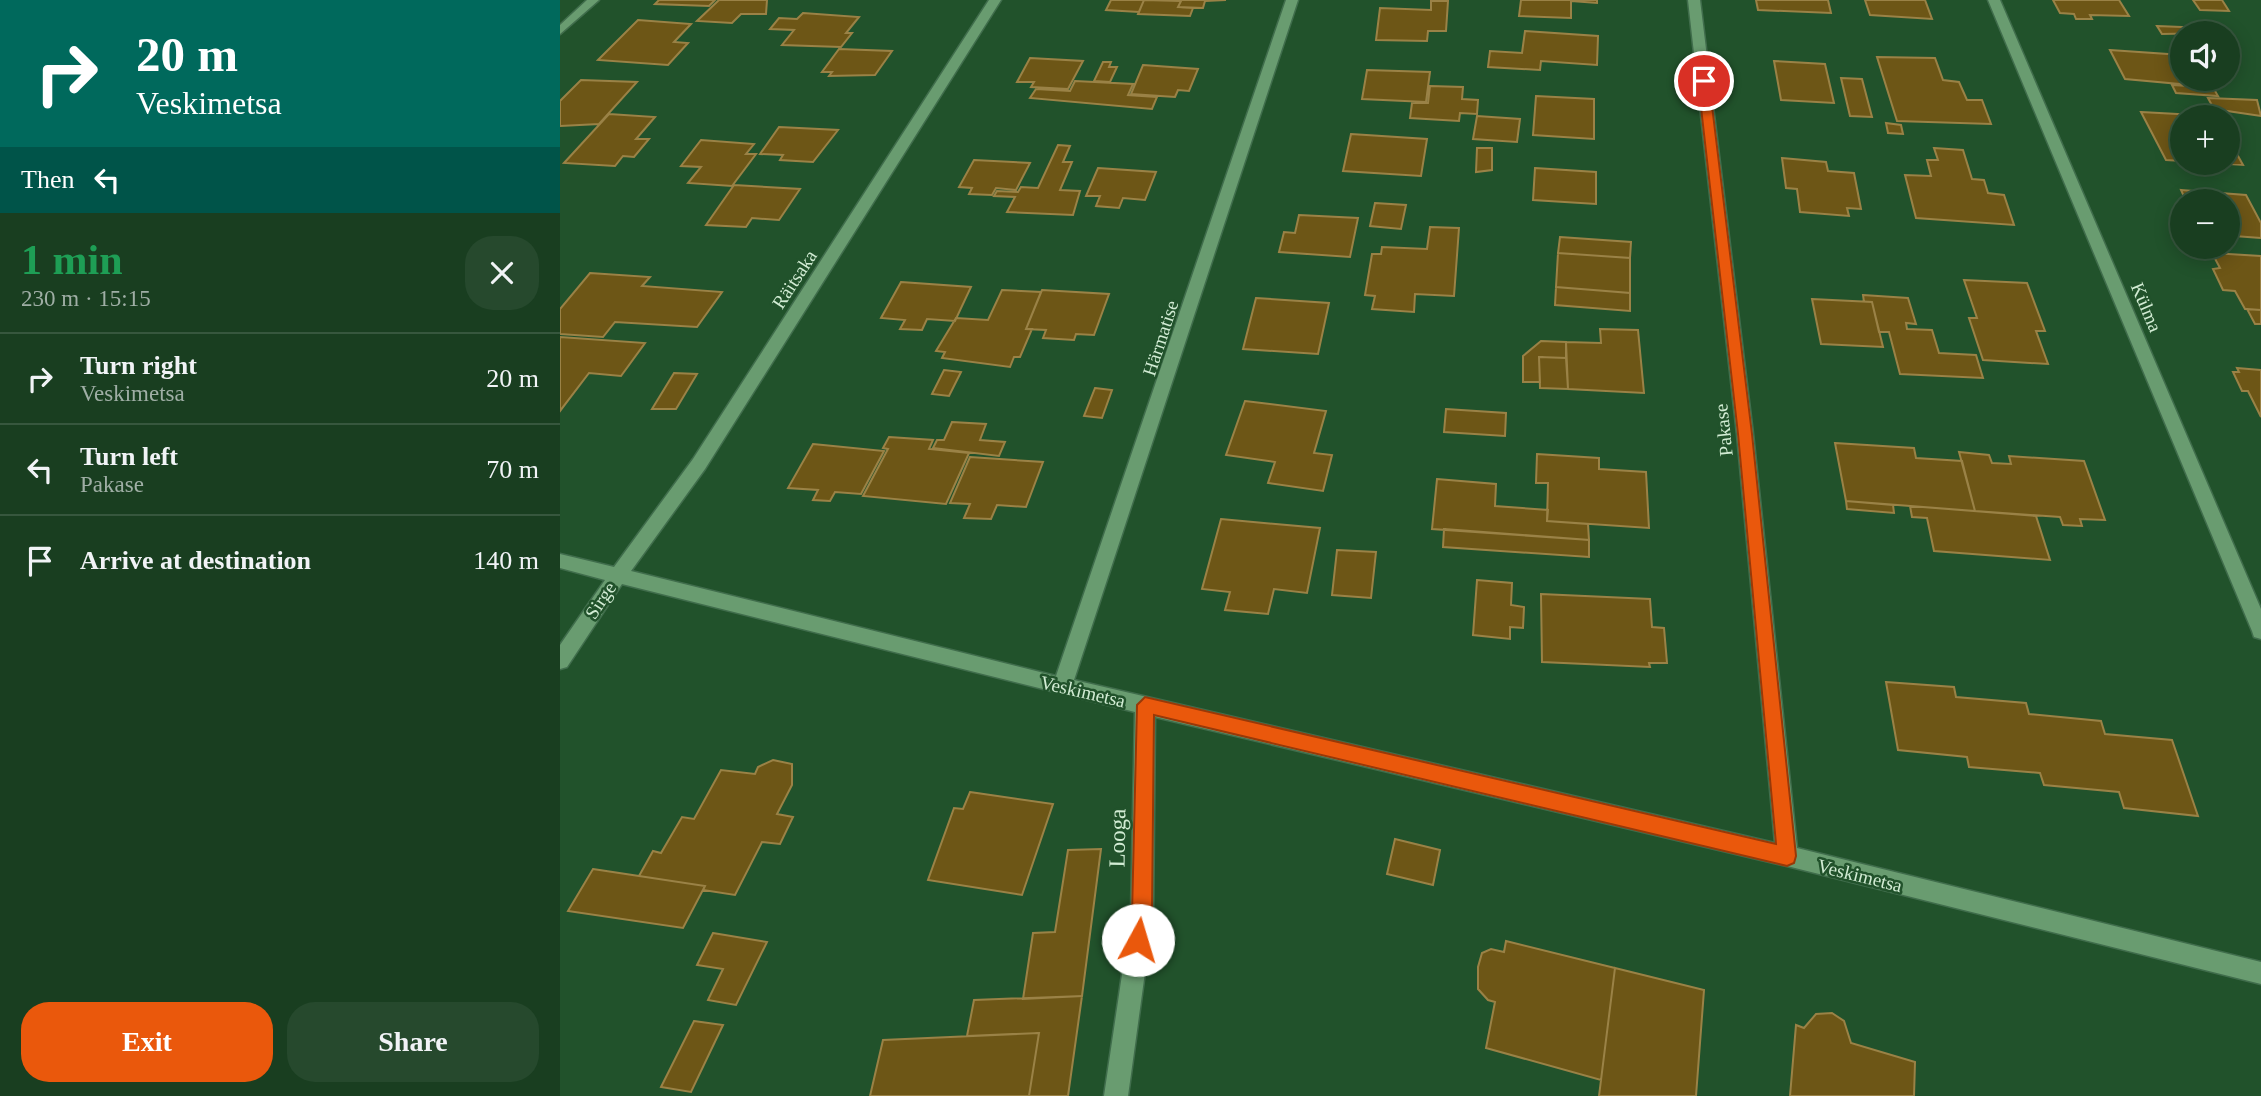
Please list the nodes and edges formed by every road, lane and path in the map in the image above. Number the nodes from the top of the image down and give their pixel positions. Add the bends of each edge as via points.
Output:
1 (593, 0) edge
2 (995, 0) edge
3 (1292, 0) edge
4 (1694, 0) edge
5 (1994, 0) edge
6 (560, 31) edge
7 (560, 561) edge
8 (618, 575) junction
9 (2261, 631) edge
10 (560, 661) edge
11 (1062, 686) junction
12 (1145, 705) junction
13 (1787, 856) junction
14 (2261, 973) edge
15 (1116, 1096) edge

1 - 6 street
2 - 8 street, Räitsaka via 699,464
3 - 11 street, Härmatise
4 - 13 street, Pakase via 1745,434
5 - 9 street, Külma
7 - 8 street, Veskimetsa
8 - 10 street, Sirge
8 - 11 street, Veskimetsa
11 - 12 street, Veskimetsa
12 - 13 street, Veskimetsa
12 - 15 street, Looga via 1142,914
13 - 14 street, Veskimetsa

